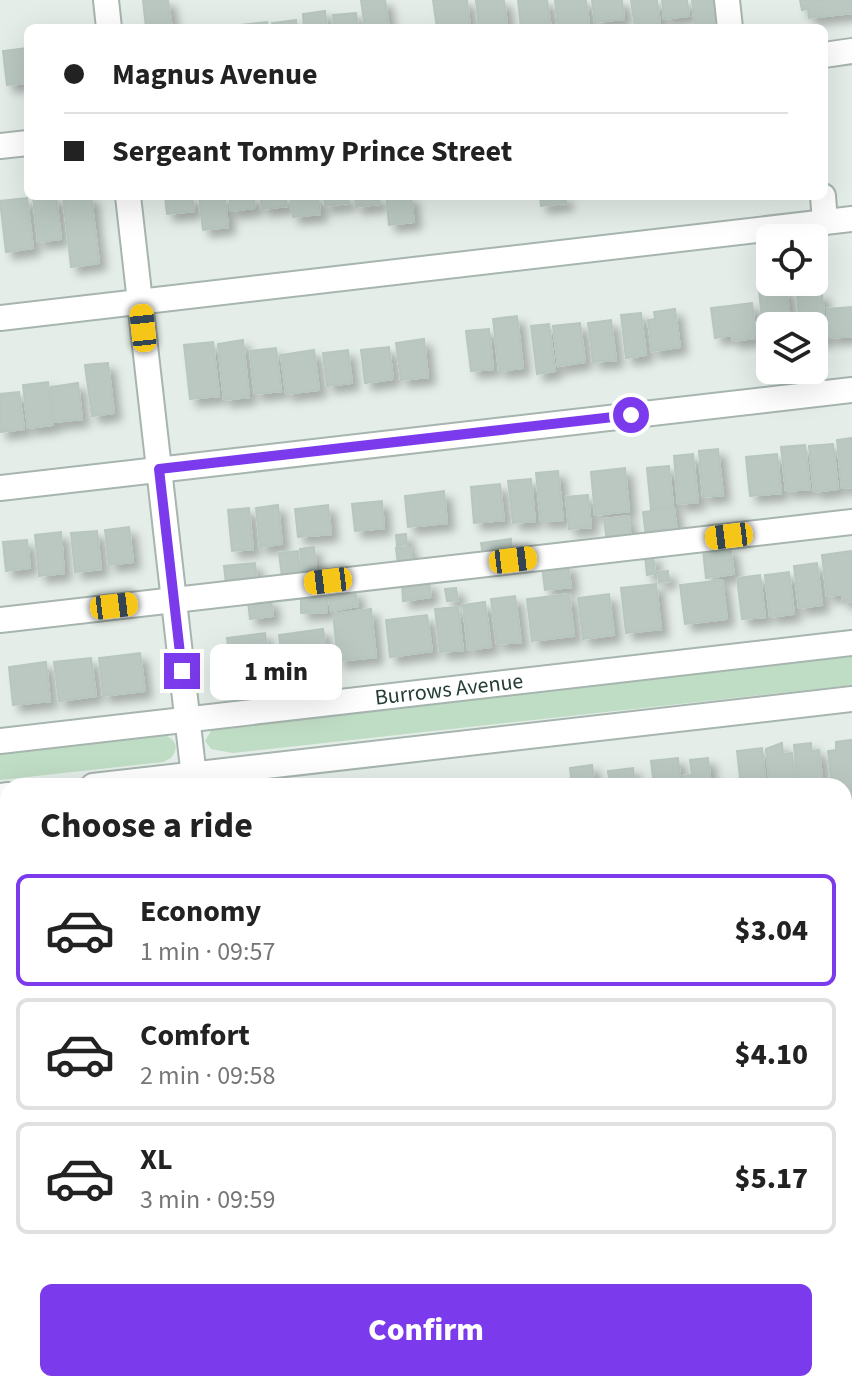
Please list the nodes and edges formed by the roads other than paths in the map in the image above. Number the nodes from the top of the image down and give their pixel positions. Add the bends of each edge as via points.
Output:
1 (106, 0) edge
2 (727, 0) edge
3 (109, 24) edge
4 (730, 24) edge
5 (852, 51) edge
6 (828, 54) edge
7 (24, 143) edge
8 (0, 146) edge
9 (128, 200) edge
10 (823, 200) edge
11 (852, 219) edge
12 (825, 222) junction
13 (140, 302) junction
14 (0, 318) edge
15 (852, 390) edge
16 (159, 469) junction
17 (0, 488) edge
18 (852, 522) edge
19 (173, 599) junction
20 (0, 620) edge
21 (852, 643) edge
22 (852, 699) edge
23 (187, 720) junction
24 (0, 741) edge
25 (194, 778) edge
26 (210, 778) edge

1 - 3 street
2 - 4 street
5 - 6 street
7 - 8 street
9 - 13 street
10 - 12 street
11 - 12 street
12 - 13 street
13 - 14 street
13 - 16 street
15 - 16 street
16 - 17 street
16 - 19 street
18 - 19 street
19 - 20 street
19 - 23 street
21 - 23 street, Burrows Avenue
22 - 26 street
23 - 24 street, Burrows Avenue
23 - 25 street

